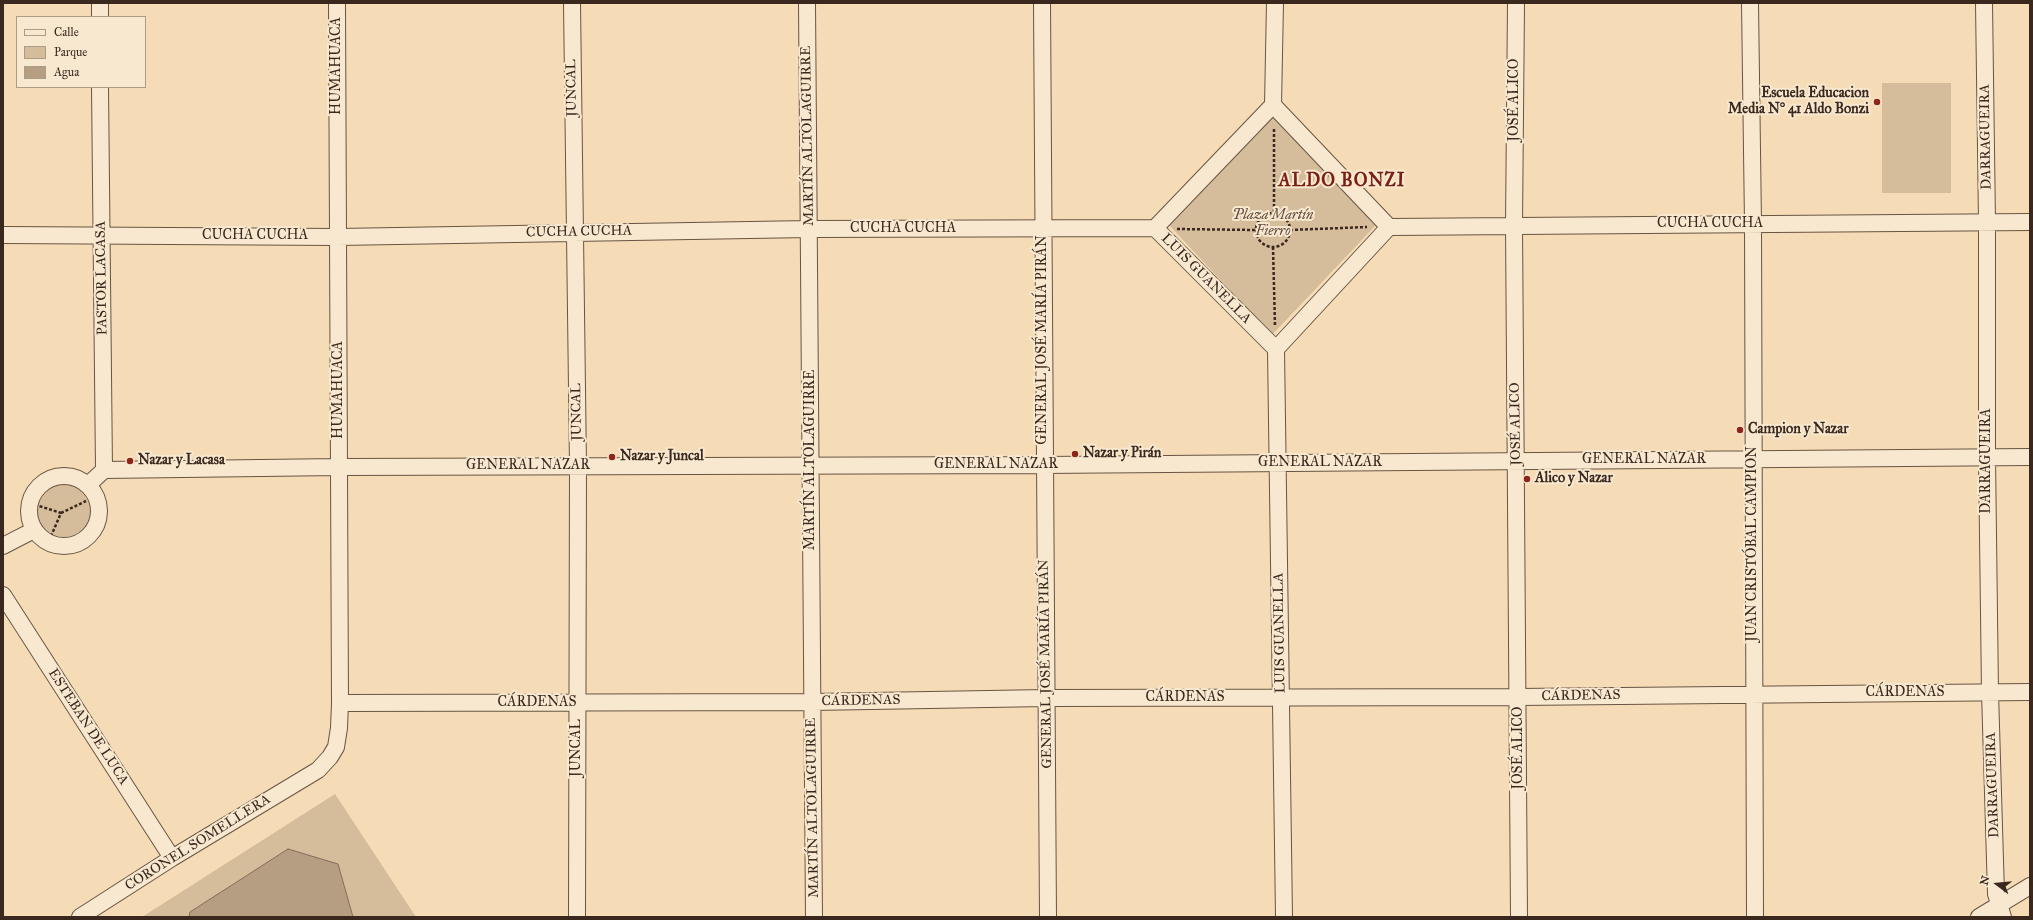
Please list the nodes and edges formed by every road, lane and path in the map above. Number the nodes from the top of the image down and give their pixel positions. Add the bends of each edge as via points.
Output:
1 (100, 3) edge
2 (336, 3) edge
3 (572, 3) edge
4 (806, 3) edge
5 (1042, 3) edge
6 (1275, 3) edge
7 (1516, 3) edge
8 (1750, 3) edge
9 (1984, 3) edge
10 (100, 16) edge
11 (100, 88) edge
12 (1274, 105) junction
13 (1274, 213) junction
14 (1987, 222) junction
15 (2030, 222) edge
16 (1753, 224) junction
17 (1514, 226) junction
18 (1389, 227) junction
19 (1043, 228) junction
20 (1155, 228) junction
21 (809, 229) junction
22 (1256, 230) junction
23 (1290, 230) junction
24 (574, 232) junction
25 (3, 235) edge
26 (102, 236) junction
27 (338, 237) junction
28 (1273, 247) junction
29 (1276, 349) junction
30 (1987, 457) junction
31 (2030, 457) edge
32 (1753, 460) junction
33 (1517, 461) junction
34 (1276, 463) junction
35 (1043, 465) junction
36 (578, 466) junction
37 (811, 466) junction
38 (339, 467) junction
39 (104, 470) junction
40 (92, 490) junction
41 (30, 503) junction
42 (61, 513) junction
43 (34, 530) junction
44 (48, 543) junction
45 (3, 546) edge
46 (3, 596) edge
47 (1990, 692) junction
48 (2030, 692) edge
49 (1754, 694) junction
50 (1518, 697) junction
51 (1046, 698) junction
52 (1281, 698) junction
53 (812, 702) junction
54 (340, 703) junction
55 (578, 703) junction
56 (318, 770) joint
57 (172, 858) junction
58 (2030, 886) edge
59 (2001, 911) edge
60 (80, 917) edge
61 (577, 917) edge
62 (814, 917) edge
63 (1048, 917) edge
64 (1284, 917) edge
65 (1519, 917) edge
66 (1755, 917) edge
67 (1979, 917) edge

1 - 10 street
2 - 27 street, HUMAHUACA
3 - 24 street, JUNCAL
4 - 21 street, MARTÍN ALTOLAGUIRRE
5 - 19 street, GENERAL JOSÉ MARÍA PIRÁN
6 - 12 street
7 - 17 street, JOSÉ ALICO
8 - 16 street, JUAN CRISTÓBAL CAMPION
9 - 14 street, DARRAGUEIRA
11 - 26 street, PASTOR LACASA
12 - 13 path
12 - 18 street
12 - 20 street, LUIS GUANELLA
13 - 22 path via 1261,217
13 - 23 path via 1284,217
14 - 15 street, CUCHA CUCHA
14 - 16 street, CUCHA CUCHA
14 - 30 street, DARRAGUEIRA
16 - 17 street, CUCHA CUCHA
16 - 32 street, JUAN CRISTÓBAL CAMPION
17 - 18 street, CUCHA CUCHA
17 - 33 street, JOSÉ ALICO
18 - 23 path
18 - 29 street
19 - 20 street, CUCHA CUCHA
19 - 21 street, CUCHA CUCHA
19 - 35 street, GENERAL JOSÉ MARÍA PIRÁN
20 - 22 path
20 - 29 street, LUIS GUANELLA
21 - 24 street, CUCHA CUCHA
21 - 37 street, MARTÍN ALTOLAGUIRRE
22 - 28 path via 1260,242
23 - 28 path via 1284,242
24 - 27 street, CUCHA CUCHA
24 - 36 street, JUNCAL
25 - 26 street, CUCHA CUCHA
26 - 27 street, CUCHA CUCHA
26 - 39 street, PASTOR LACASA
27 - 38 street, HUMAHUACA
28 - 29 path
29 - 34 street, LUIS GUANELLA
30 - 31 street, GENERAL NAZAR
30 - 32 street, GENERAL NAZAR
30 - 47 street, DARRAGUEIRA
32 - 33 street, GENERAL NAZAR
32 - 49 street, JUAN CRISTÓBAL CAMPION
33 - 34 street, GENERAL NAZAR
33 - 50 street, JOSÉ ALICO
34 - 35 street, GENERAL NAZAR
34 - 52 street, LUIS GUANELLA
35 - 37 street, GENERAL NAZAR
35 - 51 street, GENERAL JOSÉ MARÍA PIRÁN
36 - 37 street, GENERAL NAZAR
36 - 38 street, GENERAL NAZAR
36 - 55 street, JUNCAL
37 - 53 street, MARTÍN ALTOLAGUIRRE
38 - 39 street, GENERAL NAZAR
38 - 54 street, HUMAHUACA
39 - 40 street
40 - 41 street via 78,478 54,477 43,483
40 - 42 path
40 - 44 street via 99,504 99,515 90,536 81,543 70,546 59,547
41 - 42 path
41 - 43 street
42 - 44 path
43 - 44 street
43 - 45 street
46 - 57 street, ESTEBAN DE LUCA
47 - 48 street, CÁRDENAS
47 - 49 street, CÁRDENAS
47 - 59 street, DARRAGUEIRA via 1996,894
49 - 50 street, CÁRDENAS
49 - 66 street, JUAN CRISTÓBAL CAMPION
50 - 52 street, CÁRDENAS
50 - 65 street, JOSÉ ALICO
51 - 52 street, CÁRDENAS
51 - 53 street, CÁRDENAS
51 - 63 street, GENERAL JOSÉ MARÍA PIRÁN
52 - 64 street, LUIS GUANELLA
53 - 55 street, CÁRDENAS
53 - 62 street, MARTÍN ALTOLAGUIRRE
54 - 55 street, CÁRDENAS
54 - 56 street, HUMAHUACA via 336,747
55 - 61 street, JUNCAL
56 - 57 street, CORONEL SOMELLERA
57 - 60 street, CORONEL SOMELLERA
58 - 59 street
59 - 67 street

